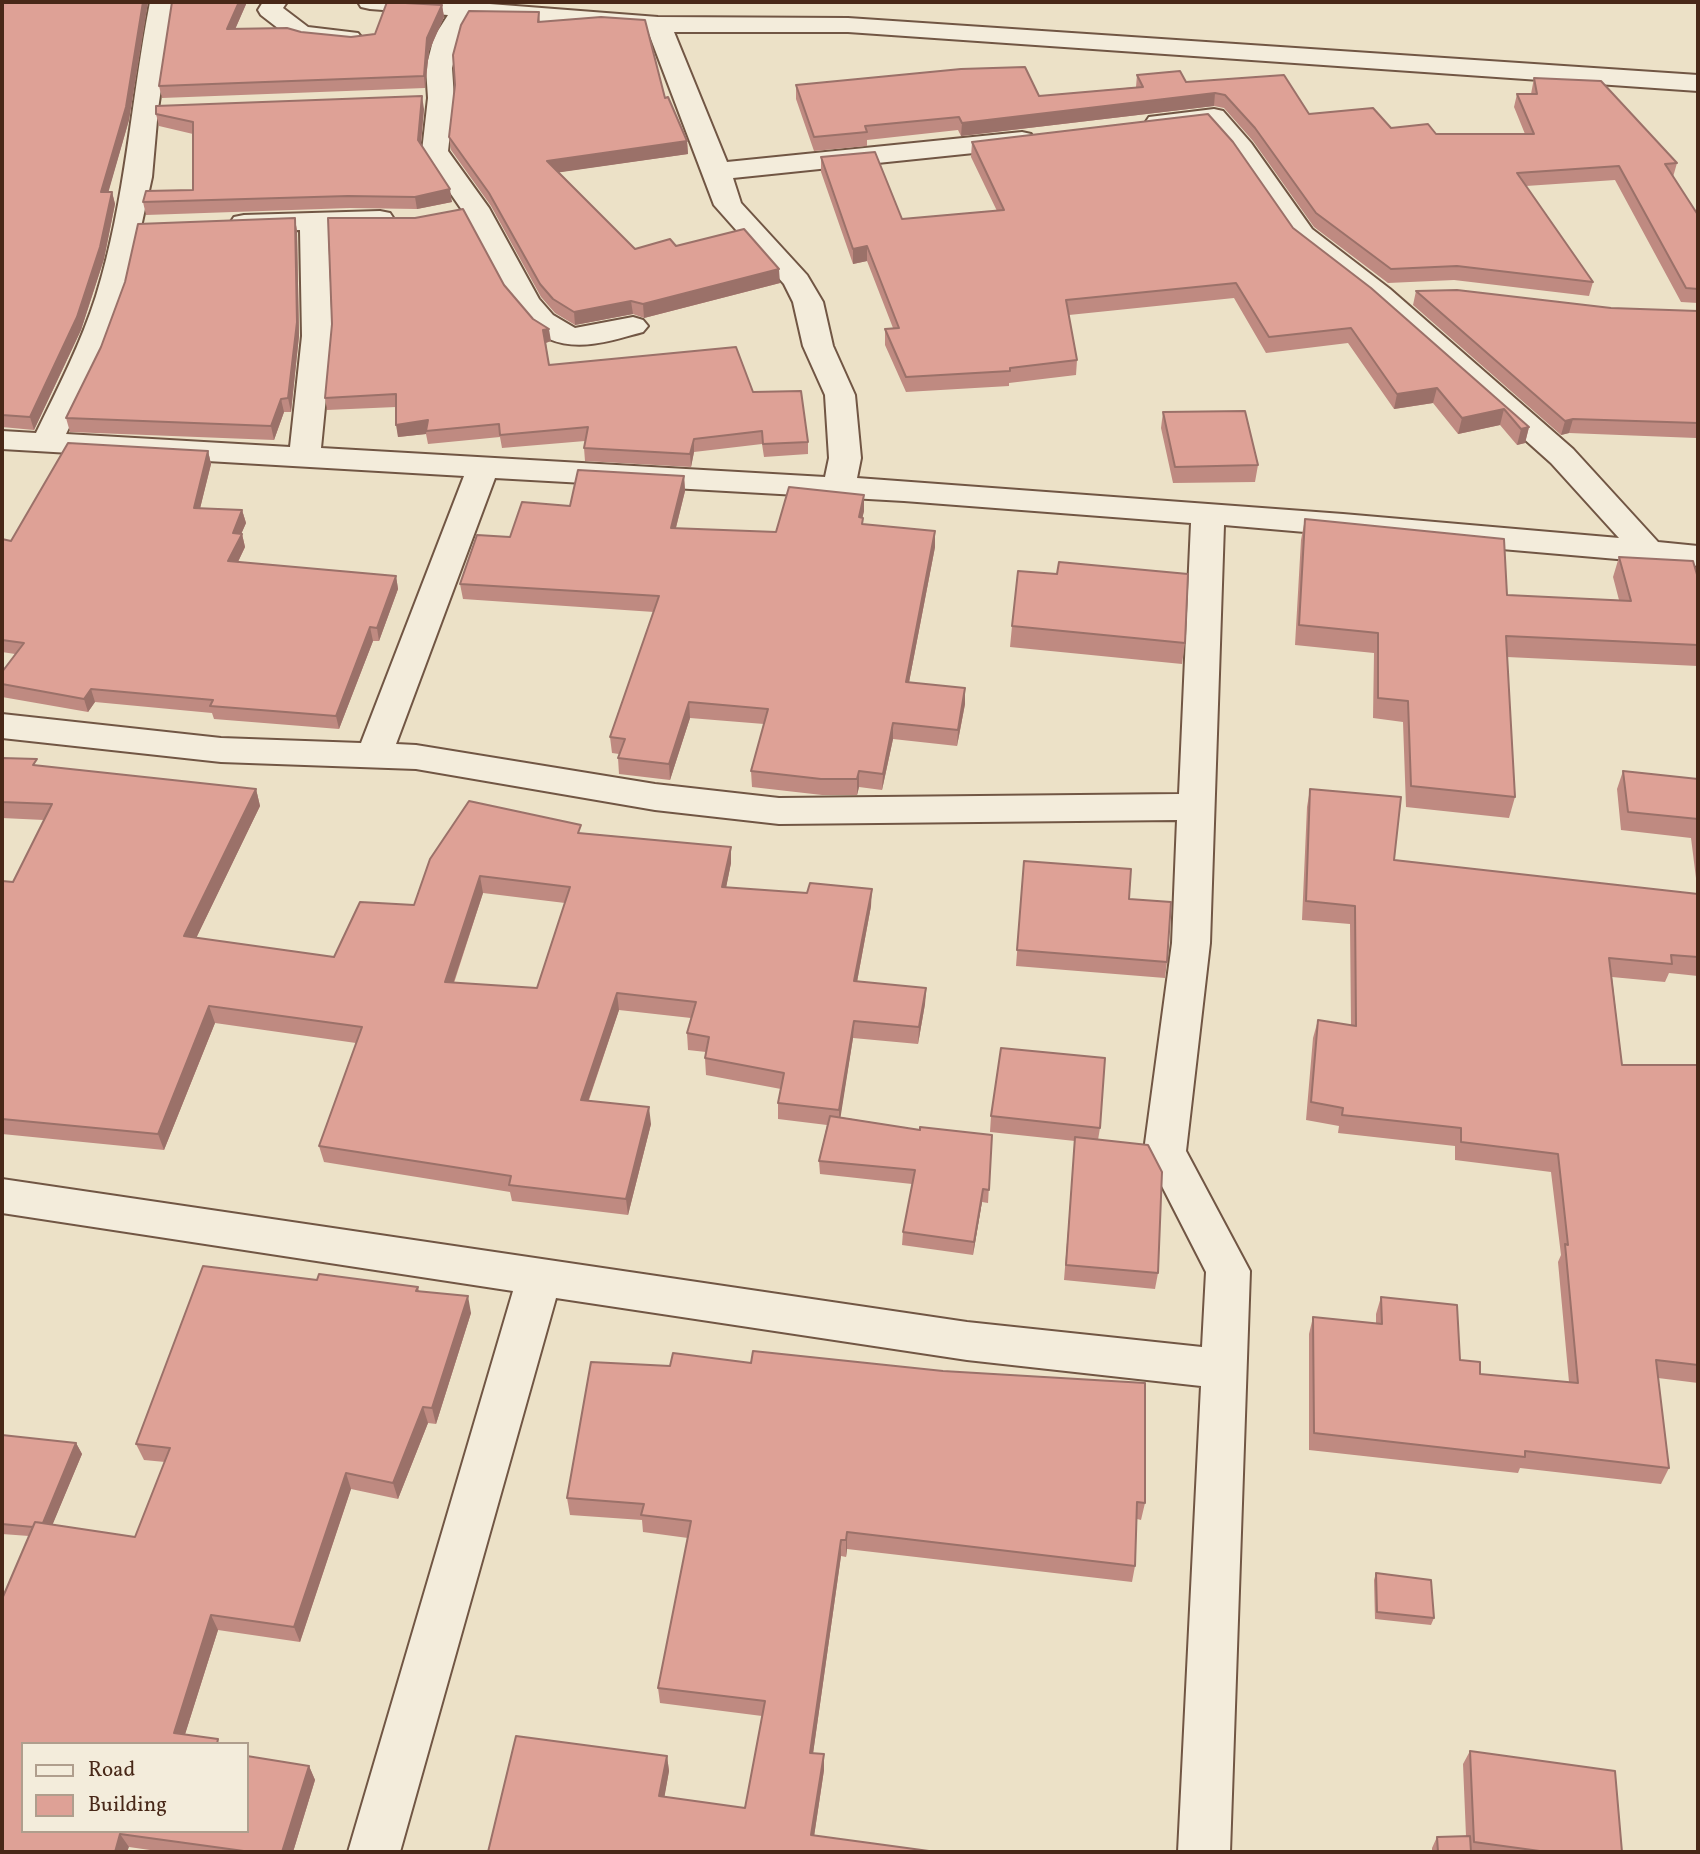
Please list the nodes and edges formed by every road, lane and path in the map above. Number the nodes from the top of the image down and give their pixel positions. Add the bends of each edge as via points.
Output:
1 (162, 2) edge
2 (275, 2) edge
3 (370, 2) edge
4 (463, 11) junction
5 (658, 24) junction
6 (353, 38) edge
7 (1698, 83) edge
8 (1126, 127) edge
9 (1048, 136) edge
10 (718, 171) junction
11 (475, 208) junction
12 (440, 215) edge
13 (404, 220) edge
14 (314, 221) junction
15 (223, 223) edge
16 (1417, 294) edge
17 (1380, 295) junction
18 (633, 326) dead end
19 (2, 440) edge
20 (46, 444) junction
21 (304, 457) junction
22 (483, 468) junction
23 (839, 487) junction
24 (1208, 514) junction
25 (1648, 551) junction
26 (1698, 556) edge
27 (2, 726) edge
28 (374, 755) junction
29 (1196, 807) junction
30 (2, 1196) edge
31 (540, 1275) junction
32 (1224, 1369) junction
33 (374, 1852) edge
34 (1204, 1852) edge

1 - 20 street via 158,108 138,177 138,227 88,360
2 - 6 street via 270,10 301,34
3 - 4 street
4 - 5 street
4 - 11 street via 447,37 428,98 435,151
5 - 7 street via 848,25
5 - 10 street
8 - 17 street via 1214,117 1302,235
9 - 10 street
10 - 23 street via 729,205 797,281 808,302 818,346 841,395 845,458
11 - 12 street
11 - 18 street via 529,307 552,331 573,337
13 - 14 street
14 - 15 street
14 - 21 street via 317,336
16 - 17 street
17 - 25 street via 1562,456
19 - 20 street
20 - 21 street
21 - 22 street
22 - 23 street
22 - 28 street
23 - 24 street
24 - 25 street
24 - 29 street
25 - 26 street
27 - 28 street via 222,750
28 - 29 street via 416,757 655,797 779,811
29 - 32 street via 1191,943 1165,1151 1228,1272
30 - 31 street
31 - 32 street via 967,1341
31 - 33 street
32 - 34 street

